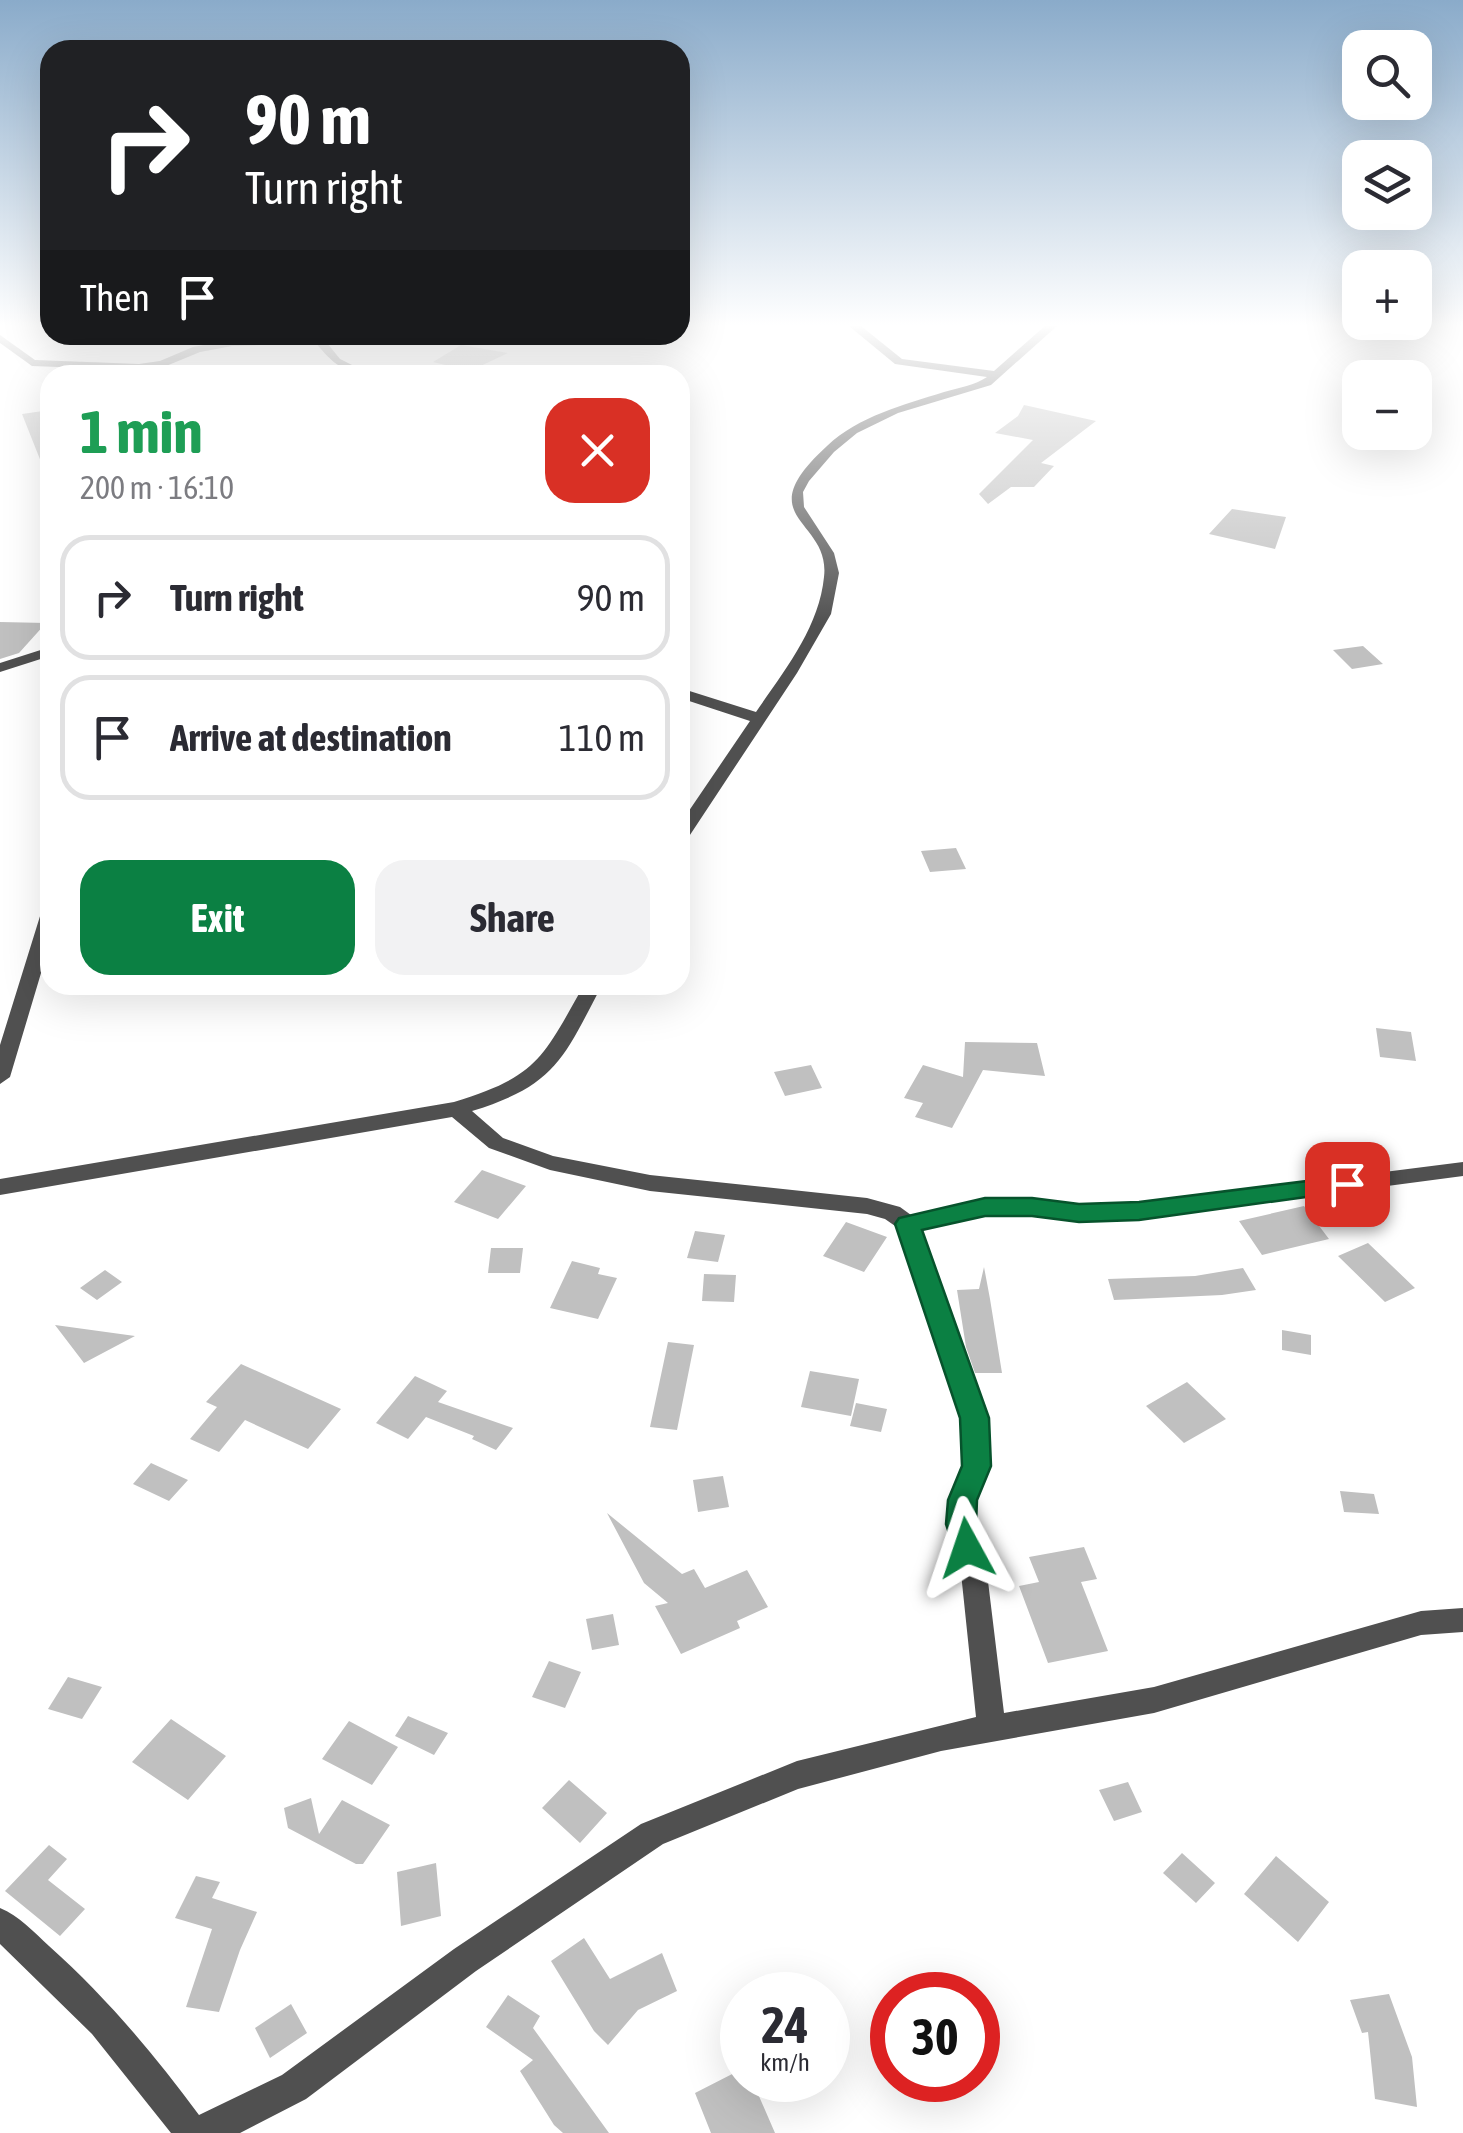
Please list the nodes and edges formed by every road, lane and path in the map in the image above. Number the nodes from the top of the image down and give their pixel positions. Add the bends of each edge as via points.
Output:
1 (863, 426) edge
2 (40, 654) edge
3 (0, 668) edge
4 (690, 696) edge
5 (758, 718) junction
6 (690, 822) edge
7 (40, 946) edge
8 (587, 995) edge
9 (0, 1078) edge
10 (456, 1109) junction
11 (1463, 1170) edge
12 (0, 1187) edge
13 (908, 1224) junction
14 (1463, 1620) edge
15 (991, 1726) junction
16 (0, 1924) edge
17 (210, 2131) edge

1 - 5 street via 830,449 797,492 798,507 832,573 824,614
2 - 3 street
4 - 5 street
5 - 6 street
7 - 9 street
8 - 10 street via 537,1074
10 - 12 street
10 - 13 street via 496,1143 550,1163 650,1183 868,1206
11 - 13 street via 1139,1211 985,1207
13 - 15 street via 974,1418 976,1466 962,1500 961,1524 974,1572
14 - 15 street via 1421,1622 1154,1700
15 - 17 street via 797,1775 652,1834 294,2086
16 - 17 street

